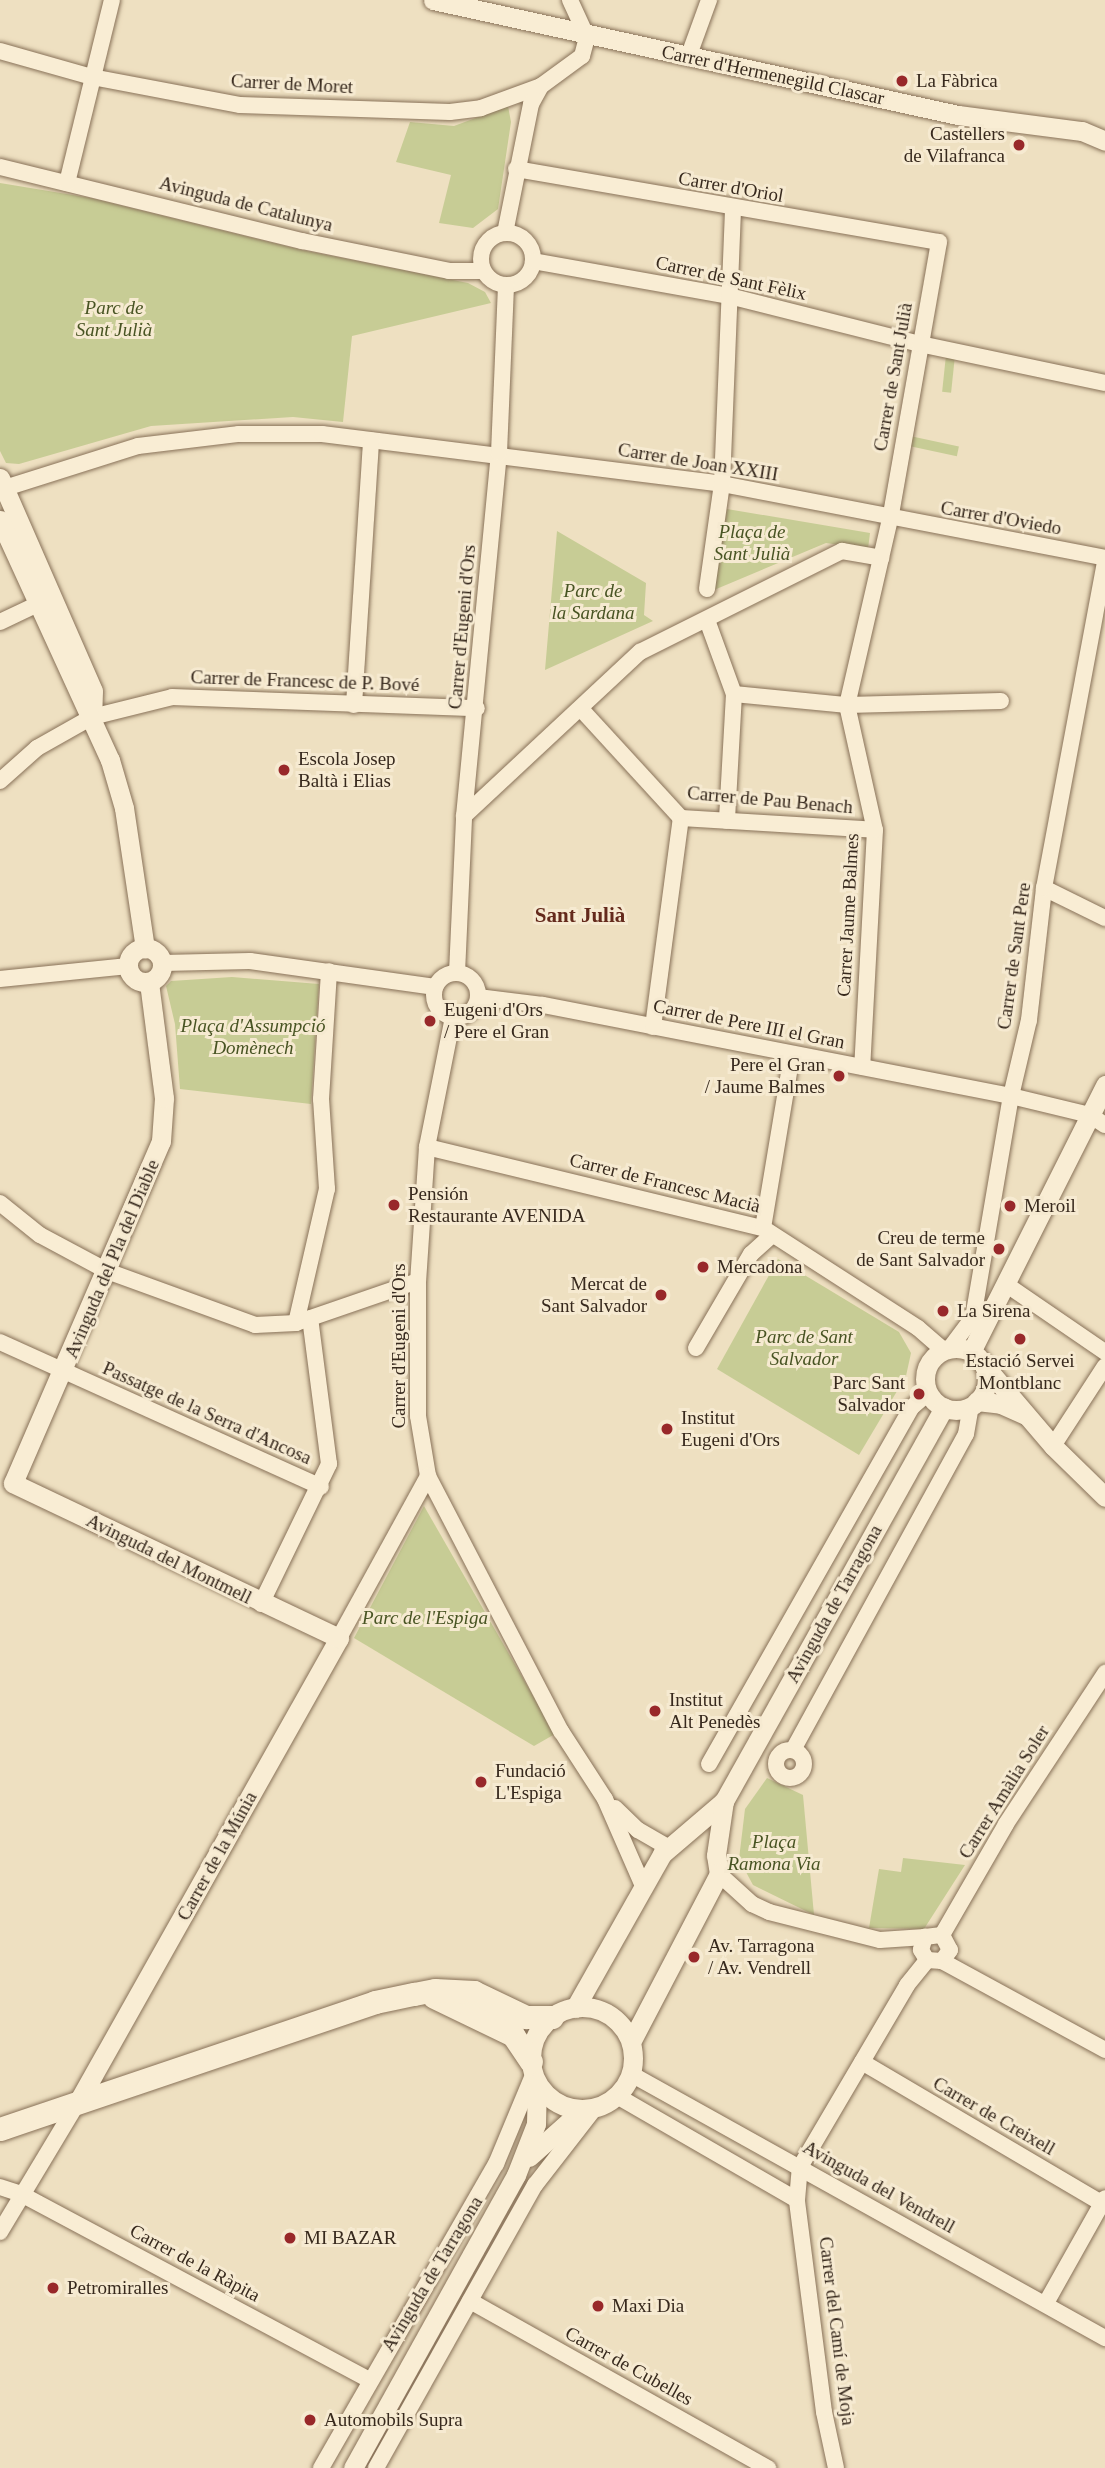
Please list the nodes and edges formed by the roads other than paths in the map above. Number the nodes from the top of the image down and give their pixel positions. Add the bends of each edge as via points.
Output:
1 (112, 0) edge
2 (433, 0) edge
3 (570, 0) edge
4 (709, 0) edge
5 (587, 37) junction
6 (0, 51) edge
7 (690, 55) junction
8 (92, 76) junction
9 (541, 86) junction
10 (1105, 141) edge
11 (0, 167) edge
12 (516, 169) junction
13 (67, 183) junction
14 (733, 210) junction
15 (505, 233) junction
16 (939, 242) joint
17 (533, 261) junction
18 (483, 271) junction
19 (506, 285) junction
20 (729, 296) junction
21 (920, 344) junction
22 (1105, 383) edge
23 (371, 441) junction
24 (499, 453) junction
25 (3, 483) edge
26 (722, 484) junction
27 (0, 520) edge
28 (890, 520) junction
29 (881, 558) junction
30 (1105, 560) edge
31 (707, 589) dead end
32 (40, 603) junction
33 (707, 620) junction
34 (0, 622) edge
35 (734, 694) junction
36 (1002, 701) dead end
37 (354, 705) junction
38 (847, 705) junction
39 (477, 708) junction
40 (581, 709) junction
41 (92, 716) junction
42 (0, 781) edge
43 (464, 816) junction
44 (681, 818) junction
45 (727, 821) junction
46 (875, 830) junction
47 (1044, 888) junction
48 (1105, 918) edge
49 (145, 948) junction
50 (163, 963) junction
51 (128, 966) junction
52 (329, 971) junction
53 (457, 973) junction
54 (0, 979) edge
55 (149, 982) junction
56 (435, 987) junction
57 (478, 997) junction
58 (453, 1017) junction
59 (653, 1027) junction
60 (792, 1055) junction
61 (862, 1068) junction
62 (1105, 1085) edge
63 (1011, 1097) junction
64 (1098, 1120) edge
65 (427, 1147) junction
66 (0, 1203) edge
67 (767, 1232) junction
68 (107, 1272) junction
69 (418, 1281) junction
70 (1007, 1285) junction
71 (303, 1320) junction
72 (0, 1342) edge
73 (696, 1348) dead end
74 (946, 1349) junction
75 (1105, 1352) edge
76 (977, 1358) junction
77 (1105, 1366) edge
78 (64, 1372) junction
79 (928, 1393) junction
80 (974, 1403) junction
81 (944, 1407) junction
82 (1030, 1417) junction
83 (1053, 1446) junction
84 (428, 1476) junction
85 (7, 1480) edge
86 (321, 1487) junction
87 (1105, 1497) edge
88 (261, 1604) junction
89 (339, 1638) junction
90 (1105, 1673) edge
91 (793, 1750) dead end
92 (709, 1763) dead end
93 (605, 1799) junction
94 (724, 1801) junction
95 (675, 1843) junction
96 (717, 1865) junction
97 (643, 1886) junction
98 (942, 1935) junction
99 (925, 1937) junction
100 (934, 1961) junction
101 (414, 1994) junction
102 (575, 2008) junction
103 (552, 2017) junction
104 (631, 2042) junction
105 (1105, 2050) edge
106 (862, 2062) junction
107 (534, 2074) junction
108 (631, 2074) junction
109 (617, 2096) junction
110 (78, 2102) junction
111 (589, 2109) junction
112 (0, 2129) edge
113 (800, 2167) junction
114 (516, 2175) junction
115 (0, 2188) edge
116 (21, 2194) junction
117 (797, 2200) junction
118 (1104, 2202) edge
119 (0, 2232) edge
120 (470, 2301) junction
121 (1046, 2303) junction
122 (1105, 2338) edge
123 (369, 2380) junction
124 (763, 2467) edge
125 (321, 2468) edge
126 (354, 2468) edge
127 (376, 2468) edge
128 (836, 2468) edge

1 - 8 street
2 - 5 street, Carrer d'Hermenegild Clascar
3 - 5 street
4 - 7 street
5 - 7 street, Carrer d'Hermenegild Clascar
5 - 9 street, Carrer de Moret via 582,56
6 - 8 street, Carrer de Moret
7 - 10 street, Carrer d'Hermenegild Clascar via 958,115 1082,131
8 - 9 street, Carrer de Moret via 240,105 450,112 481,108
8 - 13 street
9 - 12 street via 531,104
11 - 13 street, Avinguda de Catalunya
12 - 14 street, Carrer d'Oriol
12 - 15 street
13 - 18 street, Avinguda de Catalunya via 302,241 449,271
14 - 16 street, Carrer d'Oriol
14 - 20 street
15 - 17 street via 522,237
15 - 18 street via 490,238 483,248
16 - 21 street, Carrer de Sant Julià
17 - 19 street via 527,276
17 - 20 street, Carrer de Sant Fèlix
18 - 19 street
19 - 24 street, Carrer d'Eugeni d'Ors
20 - 21 street, Carrer de Sant Fèlix
20 - 26 street
21 - 22 street, Carrer de Sant Fèlix
21 - 28 street, Carrer de Sant Julià
23 - 24 street, Carrer de Joan XXIII
23 - 25 street, Carrer de Joan XXIII via 322,434 239,435 138,446
23 - 37 street
24 - 26 street, Carrer de Joan XXIII
24 - 39 street, Carrer d'Eugeni d'Ors
25 - 41 street via 93,691
26 - 28 street, Carrer de Joan XXIII
26 - 31 street
27 - 32 street
28 - 29 street, Carrer Jaume Balmes
28 - 30 street, Carrer d'Oviedo
29 - 33 street via 842,551
29 - 38 street, Carrer Jaume Balmes
30 - 47 street, Carrer de Sant Pere
32 - 34 street
32 - 41 street via 78,696
33 - 35 street
33 - 40 street via 640,652
35 - 38 street
35 - 45 street
36 - 38 street
37 - 39 street, Carrer de Francesc de P. Bové
37 - 41 street, Carrer de Francesc de P. Bové via 173,697
38 - 46 street, Carrer Jaume Balmes
39 - 43 street, Carrer d'Eugeni d'Ors
40 - 43 street
40 - 44 street, Carrer de Pau Benach
41 - 42 street, Carrer de Francesc de P. Bové via 37,748
41 - 49 street via 124,808
43 - 53 street, Carrer d'Eugeni d'Ors
44 - 45 street, Carrer de Pau Benach
44 - 59 street
45 - 46 street, Carrer de Pau Benach
46 - 61 street, Carrer Jaume Balmes
47 - 48 street
47 - 63 street, Carrer de Sant Pere via 1029,1020
49 - 50 street via 156,951
49 - 51 street via 135,950
50 - 52 street via 250,961
50 - 55 street via 159,975
51 - 54 street
51 - 55 street via 134,978
52 - 56 street
52 - 71 street via 321,1099 327,1189
53 - 56 street via 440,979
53 - 57 street via 473,982
55 - 68 street, Avinguda del Pla del Diable via 164,1098 161,1141
56 - 58 street via 436,1005
57 - 58 street via 470,1012
57 - 59 street, Carrer de Pere III el Gran
58 - 65 street, Carrer d'Eugeni d'Ors
59 - 60 street, Carrer de Pere III el Gran
60 - 61 street, Carrer de Pere III el Gran
60 - 67 street
61 - 63 street, Carrer de Pere III el Gran
62 - 64 street
63 - 64 street, Carrer de Pere III el Gran
63 - 74 street, Carrer de Sant Pere via 972,1318
64 - 70 street
65 - 67 street, Carrer de Francesc Macià
65 - 69 street, Carrer d'Eugeni d'Ors
66 - 68 street via 40,1235
67 - 73 street
67 - 74 street, Carrer de Francesc Macià
68 - 71 street via 255,1325
68 - 78 street, Avinguda del Pla del Diable
69 - 71 street
69 - 84 street, Carrer d'Eugeni d'Ors via 418,1416
70 - 75 street
70 - 76 street
71 - 86 street via 329,1464
72 - 78 street, Passatge de la Serra d'Ancosa
74 - 76 street
74 - 79 street via 925,1374
76 - 80 street via 986,1384
76 - 82 street
77 - 83 street
78 - 85 street, Avinguda del Pla del Diable
78 - 86 street, Passatge de la Serra d'Ancosa
79 - 81 street
79 - 92 street, Avinguda de Tarragona via 912,1408
80 - 81 street
80 - 82 street via 1000,1404
80 - 91 street, Avinguda de Tarragona via 966,1434
81 - 94 street, Avinguda de Tarragona
82 - 83 street
83 - 87 street
84 - 89 street, Carrer de la Múnia
84 - 93 street, Carrer d'Eugeni d'Ors via 561,1731
85 - 88 street, Avinguda del Montmell
86 - 88 street
88 - 89 street, Avinguda del Montmell
89 - 110 street, Carrer de la Múnia
90 - 98 street, Carrer Amàlia Soler via 1006,1824
93 - 95 street, Carrer d'Eugeni d'Ors via 638,1830
93 - 97 street, Carrer d'Eugeni d'Ors
94 - 95 street, Avinguda de Tarragona
94 - 96 street, Avinguda de Tarragona
95 - 96 street via 699,1843
95 - 97 street, Avinguda de Tarragona
96 - 99 street via 752,1904 769,1912 880,1940
96 - 104 street, Avinguda de Tarragona
97 - 102 street, Avinguda de Tarragona
98 - 99 street
98 - 100 street via 950,1950
99 - 100 street via 920,1950
100 - 105 street
100 - 106 street
101 - 103 main road via 474,1992 526,2017
101 - 107 main road via 455,2003 513,2035
101 - 110 main road via 375,2002
102 - 103 street
102 - 104 street via 609,2015
103 - 107 street via 533,2045
104 - 108 street
106 - 113 street
106 - 118 street, Carrer de Creixell
107 - 111 street via 556,2103
107 - 114 street, Avinguda de Tarragona via 536,2124
107 - 123 street, Avinguda de Tarragona via 496,2164
108 - 109 street
108 - 113 street, Avinguda del Vendrell
109 - 111 street
109 - 117 street
110 - 112 main road
110 - 116 street, Carrer de la Múnia
111 - 114 street, Avinguda de Tarragona via 541,2143
111 - 120 street via 535,2185
113 - 117 street
113 - 121 street, Avinguda del Vendrell
114 - 126 street, Avinguda de Tarragona
115 - 116 street, Carrer de la Ràpita
116 - 119 street, Carrer de la Múnia
116 - 123 street, Carrer de la Ràpita
117 - 128 street, Carrer del Camí de Moja via 824,2412
118 - 121 street
120 - 124 street, Carrer de Cubelles
120 - 127 street
121 - 122 street, Avinguda del Vendrell
123 - 125 street, Avinguda de Tarragona

